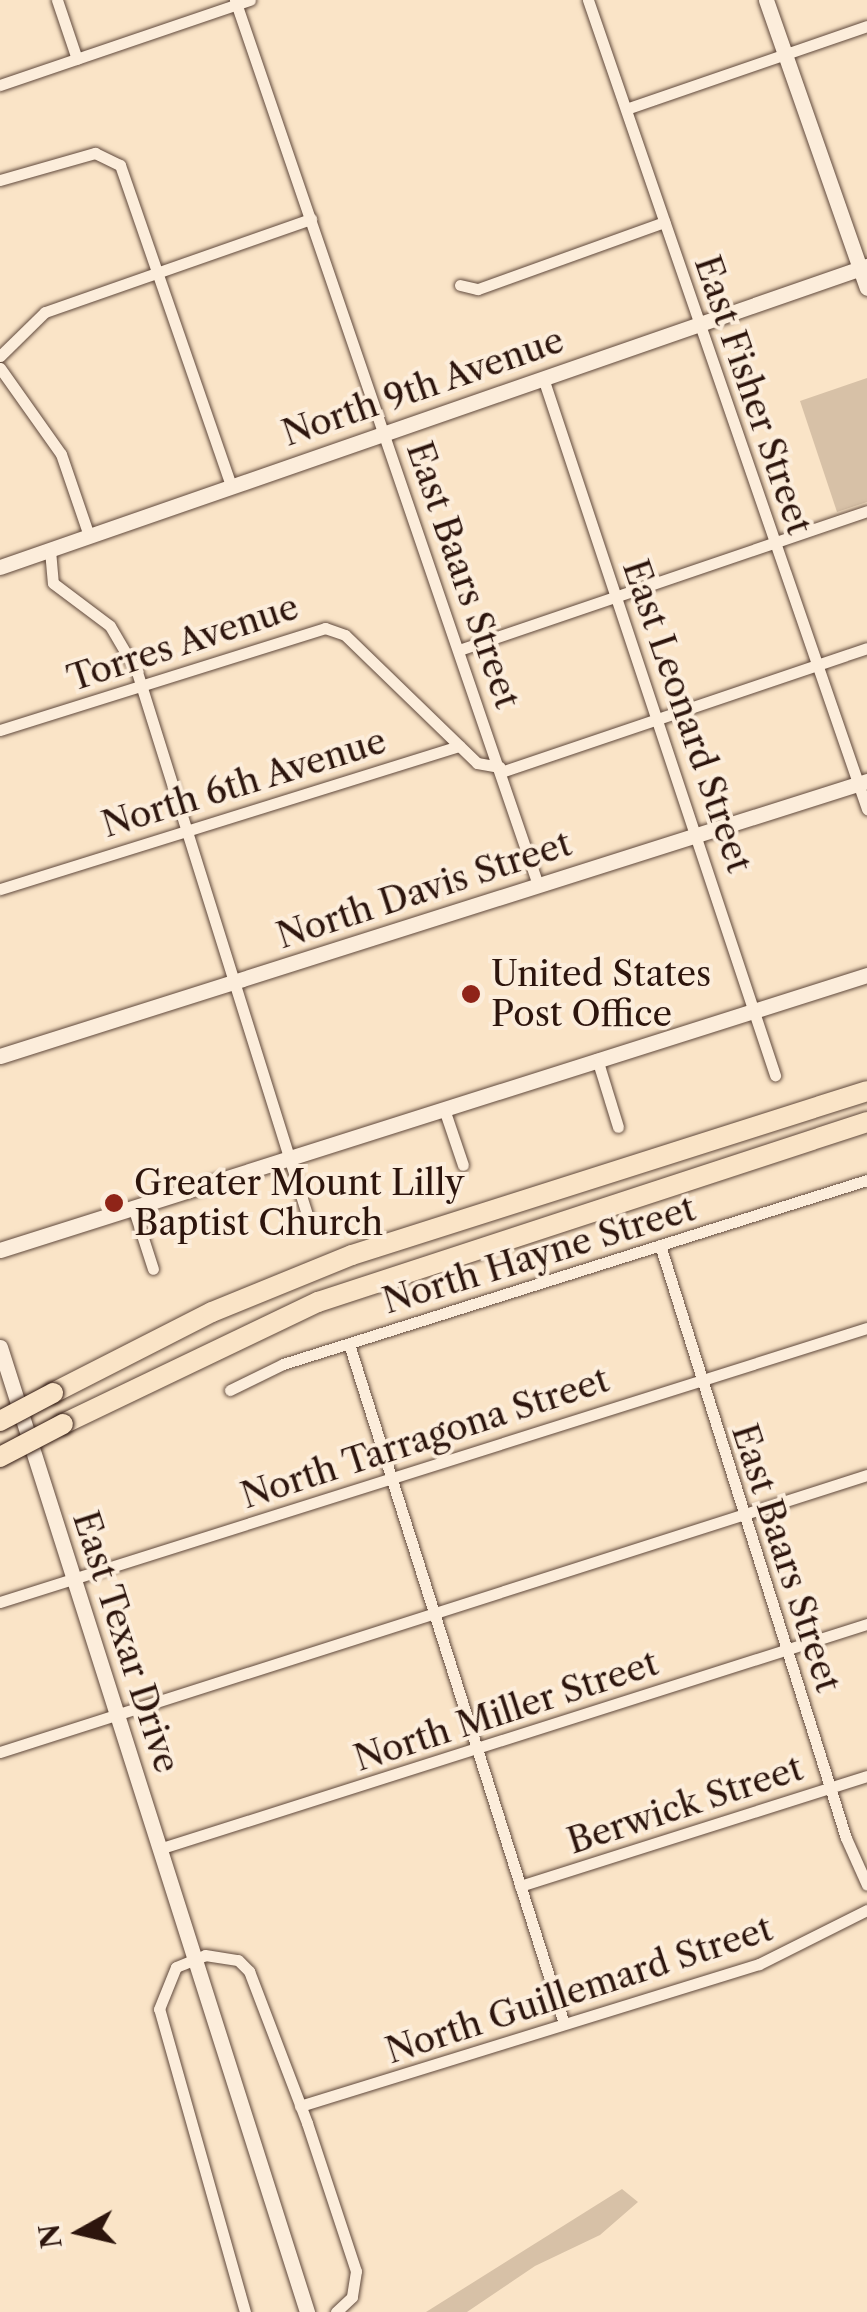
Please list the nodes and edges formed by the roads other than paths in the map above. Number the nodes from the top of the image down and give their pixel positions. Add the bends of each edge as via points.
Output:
1 (57, 0) edge
2 (250, 0) edge
3 (588, 0) edge
4 (766, 0) edge
5 (235, 2) edge
6 (867, 26) edge
7 (784, 54) junction
8 (78, 59) junction
9 (0, 85) edge
10 (626, 109) junction
11 (0, 180) edge
12 (311, 219) junction
13 (664, 222) junction
14 (864, 268) edge
15 (157, 272) junction
16 (460, 284) dead end
17 (867, 288) edge
18 (700, 324) junction
19 (0, 356) edge
20 (0, 368) edge
21 (543, 378) junction
22 (385, 433) junction
23 (231, 485) junction
24 (867, 512) edge
25 (89, 536) junction
26 (775, 542) junction
27 (50, 550) junction
28 (0, 567) edge
29 (617, 596) junction
30 (867, 648) edge
31 (460, 650) junction
32 (818, 665) junction
33 (141, 686) junction
34 (659, 720) junction
35 (0, 730) edge
36 (459, 746) junction
37 (500, 770) junction
38 (863, 782) edge
39 (867, 808) edge
40 (186, 829) junction
41 (699, 835) junction
42 (538, 885) junction
43 (0, 888) edge
44 (867, 975) edge
45 (234, 982) junction
46 (756, 1009) junction
47 (0, 1056) edge
48 (597, 1060) junction
49 (775, 1074) dead end
50 (867, 1091) edge
51 (444, 1109) junction
52 (867, 1122) edge
53 (618, 1127) dead end
54 (288, 1157) junction
55 (463, 1165) dead end
56 (867, 1180) edge
57 (133, 1207) junction
58 (309, 1220) dead end
59 (660, 1245) junction
60 (0, 1250) edge
61 (153, 1269) dead end
62 (867, 1328) edge
63 (348, 1344) junction
64 (0, 1346) edge
65 (701, 1380) junction
66 (230, 1390) dead end
67 (0, 1421) edge
68 (0, 1457) edge
69 (867, 1474) edge
70 (392, 1478) junction
71 (742, 1514) junction
72 (73, 1578) junction
73 (0, 1602) edge
74 (435, 1612) junction
75 (867, 1624) edge
76 (786, 1651) junction
77 (116, 1716) junction
78 (477, 1748) junction
79 (0, 1752) edge
80 (867, 1776) edge
81 (831, 1788) junction
82 (162, 1848) junction
83 (520, 1886) junction
84 (867, 1886) edge
85 (867, 1910) edge
86 (194, 1957) junction
87 (564, 2024) junction
88 (300, 2106) junction
89 (240, 2310) edge
90 (307, 2312) edge
91 (336, 2312) edge

1 - 8 street
2 - 5 street
3 - 10 street, East Fisher Street
4 - 7 main road
5 - 8 street
5 - 12 street, East Baars Street
6 - 7 street
7 - 10 street
7 - 14 main road
8 - 9 street
10 - 13 street, East Fisher Street
11 - 15 street via 100,153 115,158
12 - 15 street
12 - 22 street, East Baars Street
13 - 16 street via 478,289
13 - 18 street, East Fisher Street
14 - 17 main road
14 - 18 main road, North 9th Avenue
15 - 19 street via 45,312
15 - 23 street
18 - 21 main road, North 9th Avenue
18 - 26 street, East Fisher Street
20 - 25 street via 61,454
21 - 22 main road, North 9th Avenue
21 - 29 street, East Leonard Street
22 - 23 main road, North 9th Avenue
22 - 31 street, East Baars Street
23 - 25 main road, North 9th Avenue
24 - 26 street
25 - 27 main road, North 9th Avenue
26 - 29 street
26 - 32 street, East Fisher Street
27 - 28 main road, North 9th Avenue
27 - 33 street via 53,584 110,626
29 - 31 street
29 - 34 street, East Leonard Street
30 - 32 street
31 - 37 street, East Baars Street
32 - 34 street
32 - 38 street, East Fisher Street
33 - 35 street, Torres Avenue
33 - 36 street, Torres Avenue via 324,628 345,635
33 - 40 street
34 - 37 street
34 - 41 street, East Leonard Street
36 - 37 street via 484,767
36 - 40 street, North 6th Avenue
37 - 42 street, East Baars Street
38 - 39 street, East Fisher Street
38 - 41 main road, North Davis Street
40 - 43 street, North 6th Avenue
40 - 45 street
41 - 42 main road, North Davis Street
41 - 46 street, East Leonard Street
42 - 45 main road, North Davis Street
44 - 46 main road
45 - 47 main road, North Davis Street
45 - 54 street
46 - 48 main road
46 - 49 street, East Leonard Street
48 - 51 main road
48 - 53 street
50 - 67 highway, bridge via 352,1255 212,1312
51 - 54 main road
51 - 55 street
52 - 68 highway, bridge via 384,1277 222,1344
54 - 57 main road
54 - 58 street
56 - 59 street, North Hayne Street
57 - 60 main road
57 - 61 street
59 - 63 street, North Hayne Street
59 - 65 street, East Baars Street
62 - 65 street, North Tarragona Street
63 - 66 street, North Hayne Street
63 - 70 street
64 - 72 main road, East Texar Drive
65 - 70 street, North Tarragona Street
65 - 71 street, East Baars Street
69 - 71 street
70 - 72 street, North Tarragona Street
70 - 74 street
71 - 74 street
71 - 76 street, East Baars Street
72 - 73 street, North Tarragona Street
72 - 77 main road, East Texar Drive
74 - 77 street
74 - 78 street
75 - 76 street, North Miller Street
76 - 78 street, North Miller Street
76 - 81 street, East Baars Street
77 - 79 street
77 - 82 main road, East Texar Drive
78 - 82 street, North Miller Street
78 - 83 street
80 - 81 street, Berwick Street
81 - 83 street, Berwick Street
81 - 84 street, East Baars Street
82 - 86 main road, East Texar Drive
83 - 87 street
85 - 87 street, North Guillemard Street via 770,1960
86 - 88 street via 230,1957 250,1971
86 - 89 street via 169,1975 159,2010
86 - 90 main road, East Texar Drive
87 - 88 street, North Guillemard Street
88 - 91 street via 356,2272 352,2297

